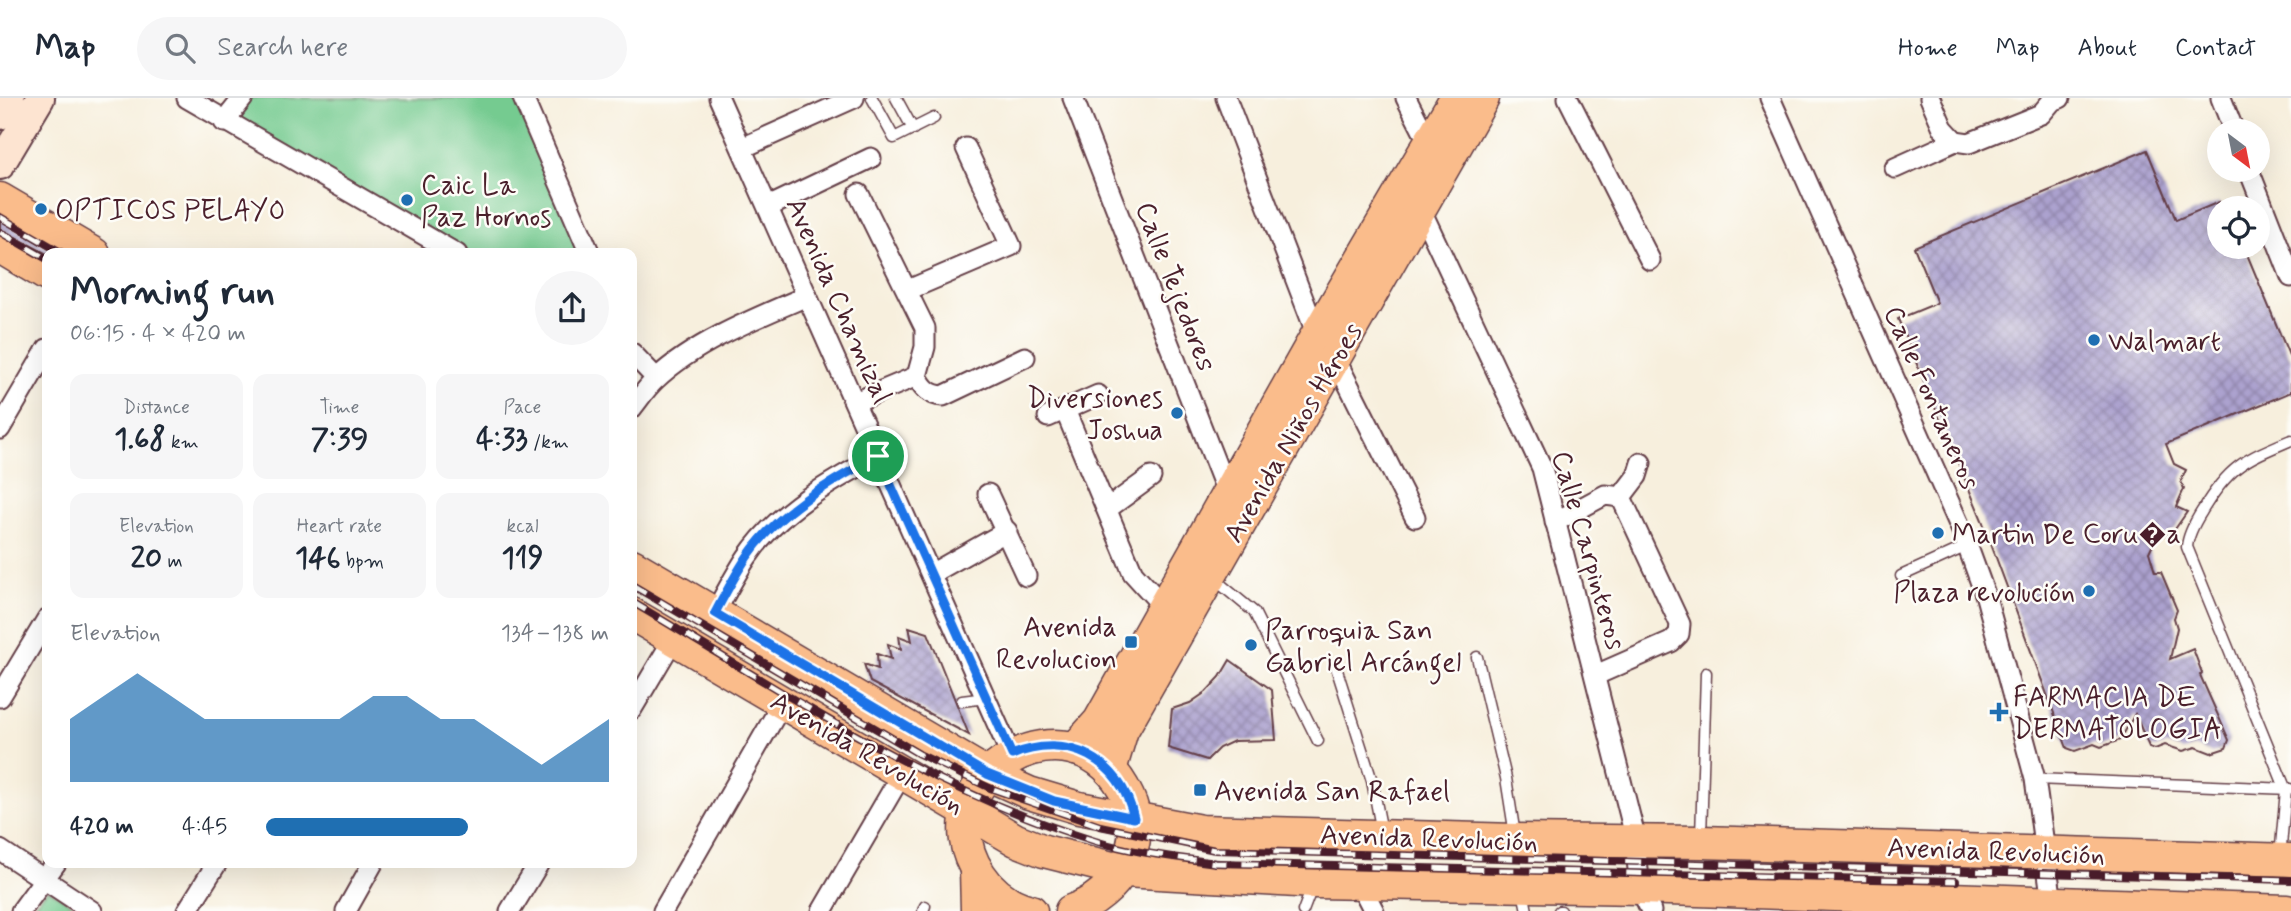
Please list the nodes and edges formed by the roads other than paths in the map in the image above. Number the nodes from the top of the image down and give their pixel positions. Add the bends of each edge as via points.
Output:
1 (10, 98) edge
2 (40, 98) edge
3 (187, 98) edge
4 (243, 98) edge
5 (523, 98) edge
6 (719, 98) edge
7 (854, 98) edge
8 (872, 98) edge
9 (896, 98) edge
10 (1073, 98) edge
11 (1226, 98) edge
12 (1406, 98) edge
13 (1456, 98) edge
14 (1483, 98) edge
15 (1568, 98) edge
16 (1770, 98) edge
17 (1930, 98) edge
18 (2221, 98) edge
19 (2055, 99) edge
20 (0, 115) edge
21 (934, 118) dead end
22 (2229, 119) edge
23 (224, 122) junction
24 (913, 128) junction
25 (1955, 141) junction
26 (742, 148) junction
27 (966, 148) dead end
28 (1436, 156) junction
29 (872, 158) dead end
30 (0, 165) edge
31 (1895, 169) dead end
32 (2254, 182) edge
33 (859, 194) dead end
34 (0, 199) edge
35 (768, 207) junction
36 (1420, 208) junction
37 (0, 247) edge
38 (84, 248) edge
39 (446, 248) edge
40 (587, 248) edge
41 (1650, 260) dead end
42 (42, 272) edge
43 (2291, 276) edge
44 (908, 290) junction
45 (807, 296) junction
46 (1326, 347) junction
47 (1026, 357) dead end
48 (42, 358) edge
49 (637, 358) edge
50 (916, 376) junction
51 (656, 378) junction
52 (1098, 395) dead end
53 (637, 402) edge
54 (855, 402) junction
55 (0, 429) edge
56 (2291, 440) edge
57 (878, 456) junction
58 (1641, 463) dead end
59 (1151, 477) dead end
60 (988, 494) dead end
61 (1228, 495) junction
62 (1621, 497) junction
63 (1107, 509) junction
64 (1415, 517) dead end
65 (1555, 522) junction
66 (1007, 531) junction
67 (1967, 546) junction
68 (637, 568) edge
69 (931, 574) junction
70 (1210, 575) junction
71 (1026, 576) dead end
72 (1901, 576) dead end
73 (1164, 607) junction
74 (715, 613) junction
75 (637, 617) edge
76 (42, 627) edge
77 (674, 638) junction
78 (1477, 657) dead end
79 (1336, 667) dead end
80 (1706, 673) dead end
81 (1596, 675) junction
82 (0, 697) edge
83 (986, 698) junction
84 (637, 701) edge
85 (962, 701) dead end
86 (783, 702) junction
87 (1318, 741) dead end
88 (1075, 749) junction
89 (999, 765) junction
90 (1110, 769) junction
91 (903, 772) junction
92 (2035, 779) junction
93 (2289, 790) edge
94 (969, 810) junction
95 (1134, 818) junction
96 (1383, 836) junction
97 (1516, 840) junction
98 (1702, 842) junction
99 (1636, 843) junction
100 (0, 850) edge
101 (2046, 851) junction
102 (2286, 860) edge
103 (53, 868) edge
104 (214, 868) edge
105 (370, 868) edge
106 (536, 868) edge
107 (976, 869) junction
108 (1124, 871) junction
109 (45, 881) junction
110 (1314, 882) junction
111 (1367, 897) edge
112 (1525, 898) edge
113 (1646, 899) edge
114 (1974, 905) edge
115 (2052, 906) edge
116 (1081, 909) edge
117 (2179, 909) edge
118 (21, 911) edge
119 (92, 911) edge
120 (187, 911) edge
121 (346, 911) edge
122 (510, 911) edge
123 (663, 911) edge
124 (822, 911) edge
125 (977, 911) edge
126 (1031, 911) edge
127 (1303, 911) edge
128 (2287, 911) edge

1 - 20 main road
2 - 30 main road
3 - 23 street
4 - 23 street
5 - 40 street
6 - 26 street, Avenida Chamizal
7 - 26 street
8 - 24 lane via 894,138
9 - 24 lane
10 - 61 street, Calle Tejedores
11 - 46 street
12 - 28 street
13 - 28 main road, Avenida Niños Héroes
14 - 28 main road, Avenida Niños Héroes
15 - 41 street
16 - 67 street, Calle Fontaneros
17 - 25 street via 1943,128
18 - 22 street
19 - 25 street via 2041,114 1969,143
21 - 24 lane
23 - 39 street
25 - 31 street
26 - 35 street, Avenida Chamizal
27 - 44 street via 1011,246
28 - 36 main road, Avenida Niños Héroes
28 - 46 main road, Avenida Niños Héroes
29 - 35 street
32 - 43 street
33 - 44 street
34 - 38 main road
35 - 45 street, Avenida Chamizal
36 - 46 main road, Avenida Niños Héroes
36 - 65 street, Calle Carpinteros via 1542,468
37 - 42 main road
44 - 50 street via 926,336
45 - 51 street via 755,318
45 - 54 street, Avenida Chamizal
46 - 61 main road, Avenida Niños Héroes
46 - 64 street
46 - 70 main road, Avenida Niños Héroes
47 - 50 street via 943,396 930,393
48 - 55 street
49 - 51 street
50 - 54 street
51 - 53 street
52 - 63 street via 1057,414
54 - 57 street, Avenida Chamizal
56 - 93 lane via 2231,470 2188,538
57 - 69 street, Avenida Chamizal
57 - 74 street via 835,479 781,518 748,555
58 - 62 street
59 - 63 street
60 - 66 street
61 - 73 main road, Avenida Niños Héroes
62 - 65 street via 1605,495
62 - 81 street via 1680,624 1679,634 1671,642
63 - 73 street via 1133,573
65 - 81 street, Calle Carpinteros
66 - 69 street
66 - 71 street
67 - 72 lane
67 - 92 street, Calle Fontaneros via 1986,597
68 - 74 main road, Avenida Revolución
69 - 83 street, Avenida Chamizal
70 - 87 lane via 1254,612
70 - 90 main road, Avenida Niños Héroes via 1122,730
73 - 88 main road, Avenida Niños Héroes via 1099,722
74 - 89 main road, Avenida Revolución via 914,725
75 - 77 main road, Avenida Revolución
76 - 82 street
77 - 84 street
77 - 86 main road, Avenida Revolución
78 - 97 lane
79 - 96 lane via 1372,781
80 - 98 lane
81 - 99 street, Calle Carpinteros
83 - 85 lane
83 - 89 street, Avenida Chamizal
86 - 91 main road, Avenida Revolución
86 - 123 street
88 - 89 main road via 1045,746
88 - 90 main road
89 - 94 main road via 973,796
89 - 95 main road, Avenida Revolución via 1054,801
90 - 95 main road via 1122,784
91 - 94 main road, Avenida Revolución
91 - 124 street
92 - 93 lane
92 - 101 street, Calle Fontaneros
93 - 102 lane
94 - 107 main road via 967,835
94 - 108 main road, Avenida Revolución via 1016,840
95 - 96 main road, Avenida Revolución via 1201,831
95 - 108 main road via 1135,836
96 - 97 main road, Avenida Revolución
97 - 99 main road, Avenida Revolución
98 - 99 main road, Avenida Revolución
98 - 101 main road, Avenida Revolución
99 - 113 street, Calle Carpinteros
100 - 109 street
101 - 102 main road, Avenida Revolución
101 - 115 street, Calle Fontaneros
103 - 109 street
104 - 120 street
105 - 121 street
106 - 122 street
107 - 125 main road
107 - 126 main road via 998,896
108 - 110 main road, Avenida Revolución
108 - 116 main road via 1108,891
109 - 118 street
109 - 119 street
110 - 111 main road, Avenida Revolución
110 - 127 lane
111 - 112 main road, Avenida Revolución
112 - 113 main road, Avenida Revolución
113 - 114 main road, Avenida Revolución
114 - 115 main road, Avenida Revolución
115 - 117 main road, Avenida Revolución
117 - 128 main road, Avenida Revolución

